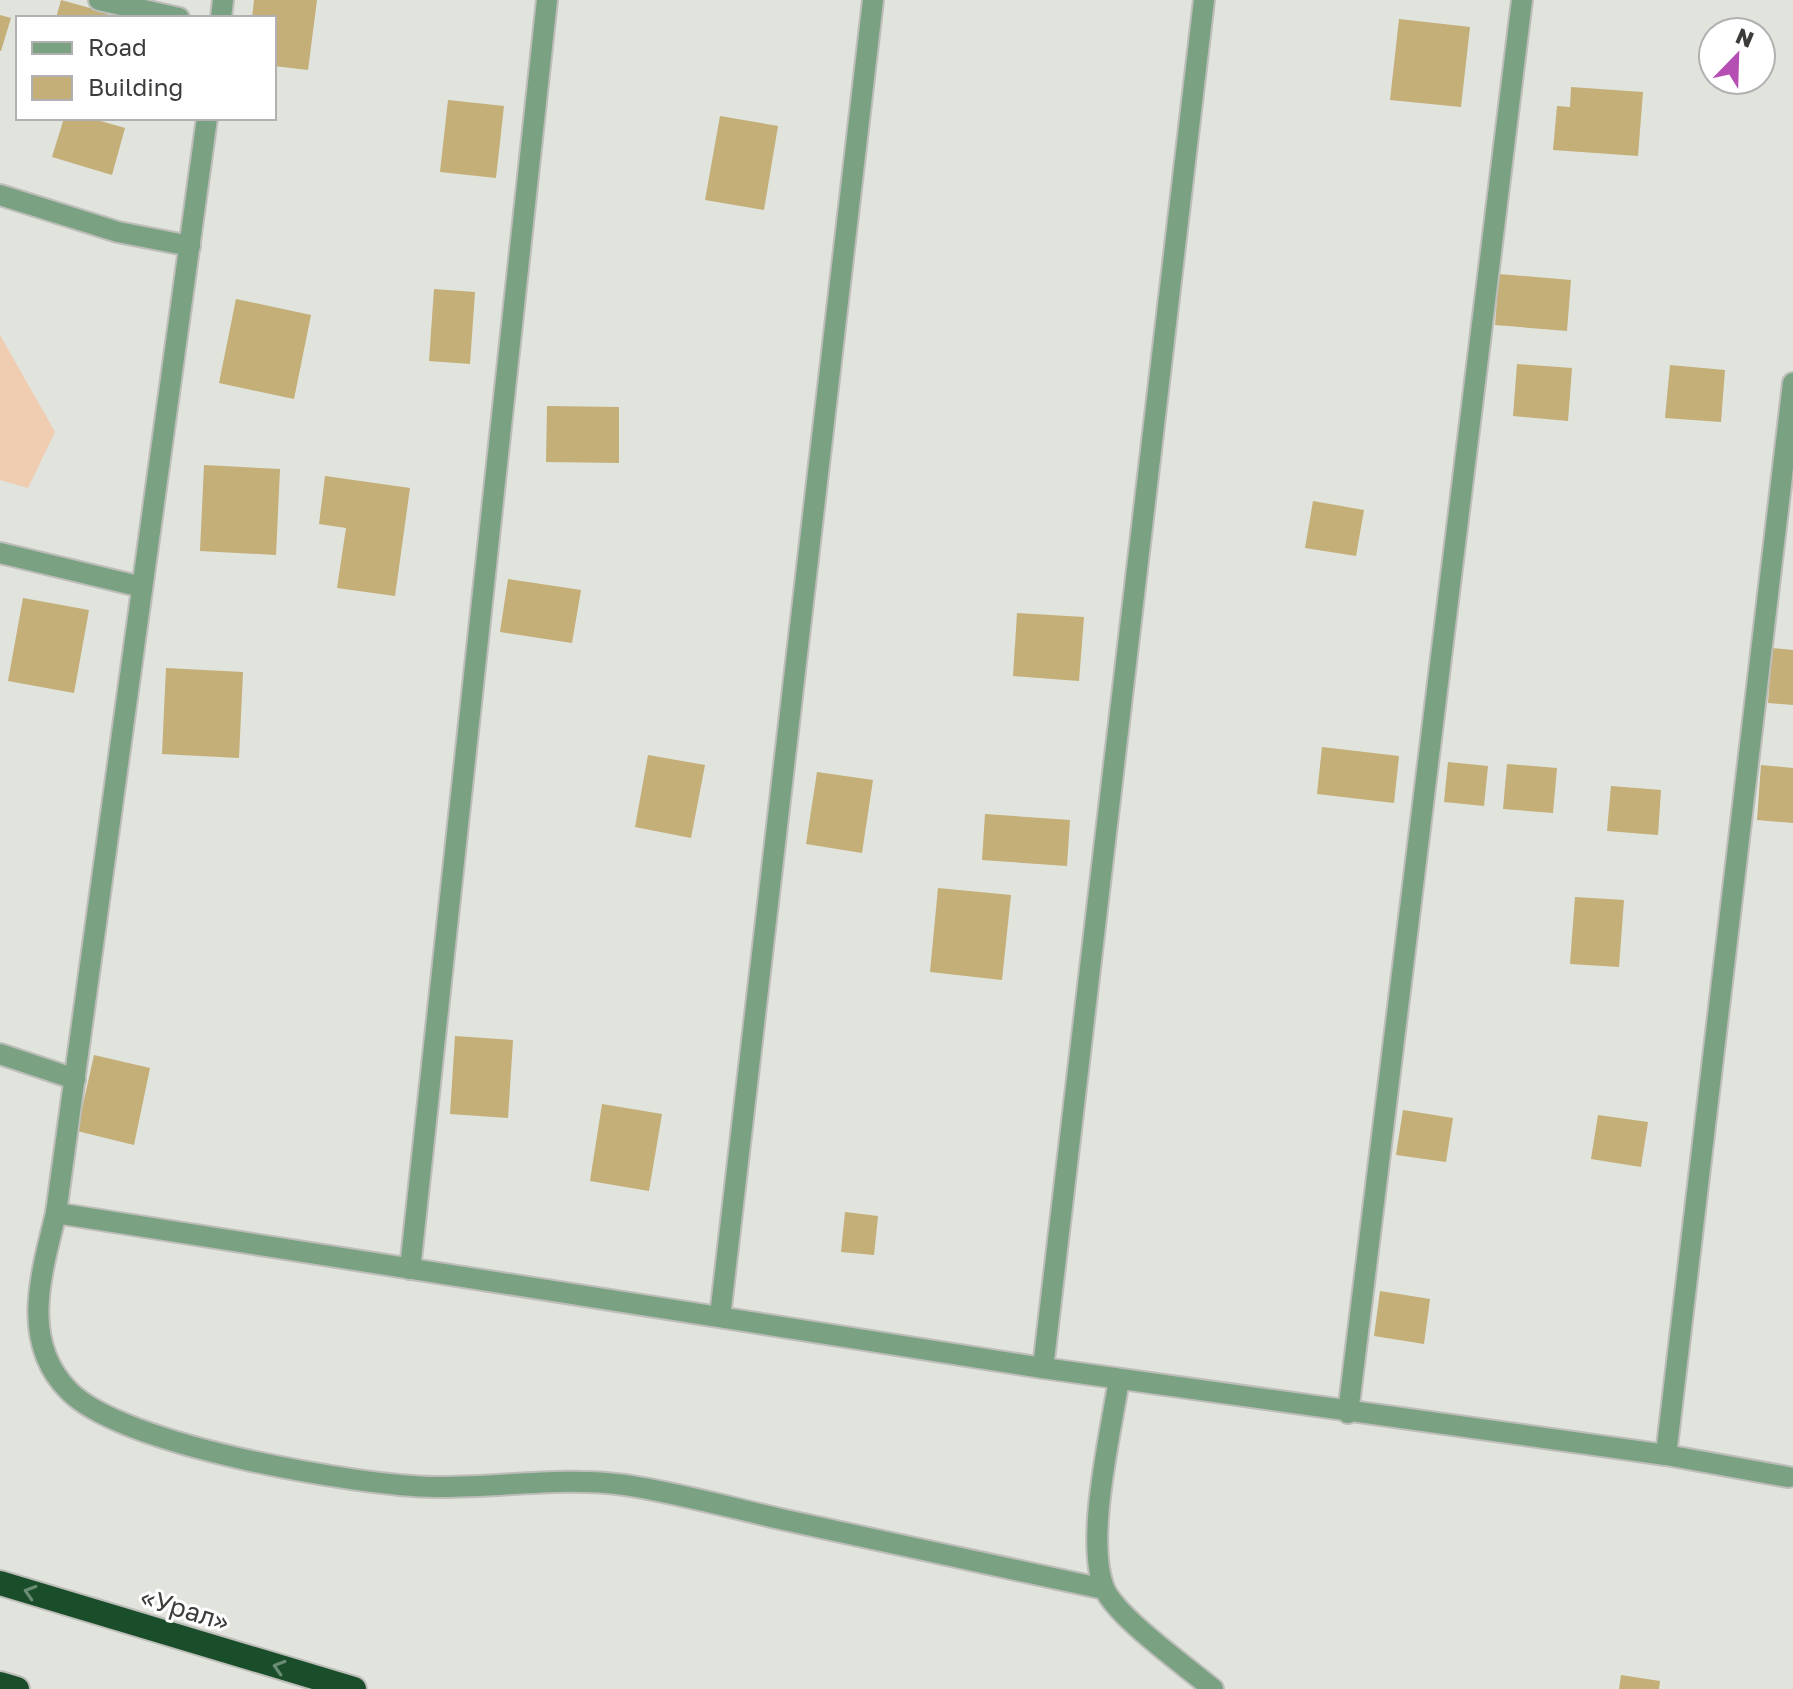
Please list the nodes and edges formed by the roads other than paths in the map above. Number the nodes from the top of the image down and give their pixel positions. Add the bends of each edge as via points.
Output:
1 (99, 0) edge
2 (547, 0) edge
3 (873, 0) edge
4 (1204, 0) edge
5 (1522, 0) edge
6 (170, 16) edge
7 (207, 120) edge
8 (0, 195) edge
9 (190, 246) junction
10 (1793, 383) edge
11 (0, 553) edge
12 (142, 587) junction
13 (0, 1054) edge
14 (75, 1079) junction
15 (56, 1213) junction
16 (410, 1269) junction
17 (720, 1316) junction
18 (1043, 1368) junction
19 (1119, 1379) junction
20 (1348, 1413) junction
21 (1666, 1455) junction
22 (1788, 1477) dead end
23 (0, 1583) edge
24 (1104, 1589) junction
25 (0, 1684) edge
26 (17, 1689) edge
27 (354, 1689) edge
28 (1213, 1689) edge

1 - 6 street
2 - 16 street
3 - 17 street
4 - 18 street
5 - 20 street
7 - 9 street
8 - 9 street via 118,232
9 - 12 street
10 - 21 street
11 - 12 street
12 - 14 street
13 - 14 street
14 - 15 street
15 - 16 street
15 - 24 street via 36,1320 45,1353 69,1391 120,1423 177,1443 357,1481 436,1487 623,1485
16 - 17 street
17 - 18 street
18 - 19 street
19 - 20 street
19 - 24 street via 1097,1533
20 - 21 street
21 - 22 street
27 -> 23 highway, «Урал»
24 - 28 street via 1135,1624
25 - 26 highway

